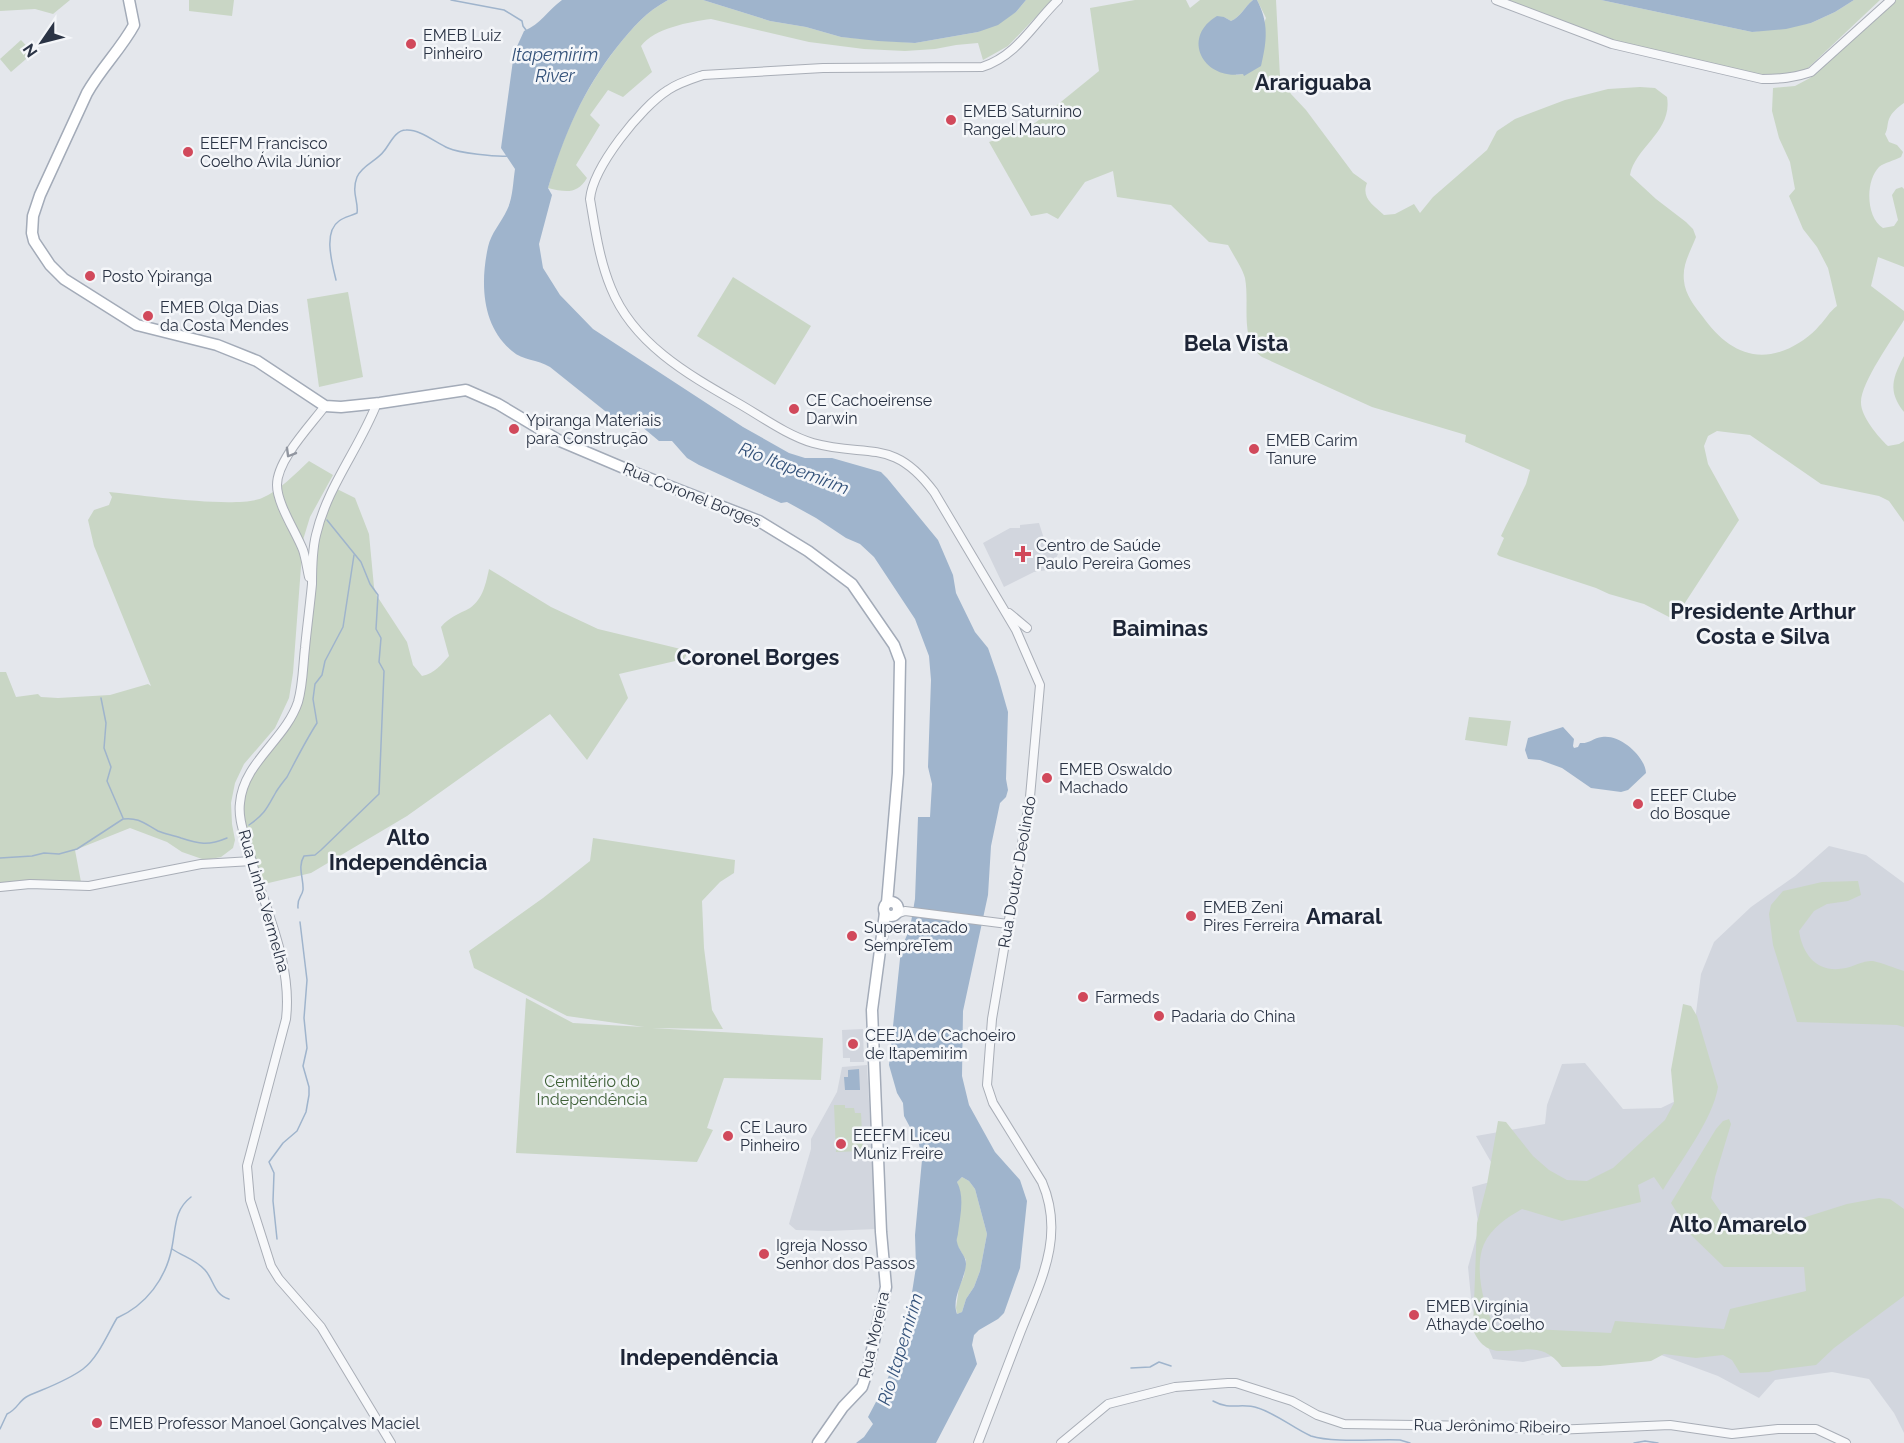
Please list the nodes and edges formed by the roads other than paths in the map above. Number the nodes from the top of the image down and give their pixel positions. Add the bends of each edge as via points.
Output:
1 (129, 0) edge
2 (1058, 0) edge
3 (1496, 0) edge
4 (1891, 0) edge
5 (377, 403) junction
6 (325, 406) junction
7 (311, 590) junction
8 (1002, 608) junction
9 (1027, 628) dead end
10 (252, 861) junction
11 (0, 887) edge
12 (896, 909) junction
13 (1008, 924) junction
14 (391, 1443) edge
15 (818, 1443) edge
16 (978, 1443) edge
17 (1061, 1443) edge
18 (1846, 1443) edge

1 - 6 main road via 134,25 91,86 40,195 33,216 34,241 64,279 137,325 217,345 256,361
2 - 8 street via 1021,43 982,67 823,68 703,75 669,88 646,107 600,168 590,199 611,288 646,340 694,378 800,439 889,454 905,462 934,492
3 - 4 street via 1612,44 1762,79 1780,79 1811,72
5 - 6 main road
5 - 7 street, Rua Linha Vermelha via 322,514 314,548
5 - 12 main road, Rua Coronel Borges via 466,390 560,441 759,521 852,584 894,645 900,661 898,773 888,888
6 -> 7 street via 291,450 277,485 302,548
7 - 10 street, Rua Linha Vermelha via 298,700 286,725 255,766 240,801
8 - 9 street
8 - 13 street, Rua Doutor Deolindo via 1040,685 1030,797
10 - 11 street via 191,865 89,886
10 - 14 street, Rua Linha Vermelha via 272,920 288,1001 247,1166 250,1200 267,1257 279,1279 321,1327
12 - 13 street
12 - 15 main road, Rua Moreira via 883,925 872,1010 886,1287 862,1387
13 - 16 street, Rua Doutor Deolindo via 992,1019 988,1092 1047,1193 1051,1244 1044,1277
17 - 18 street, Rua Jerônimo Ribeiro via 1108,1404 1175,1387 1236,1383 1292,1401 1344,1424 1554,1430 1670,1425 1732,1434 1816,1429

